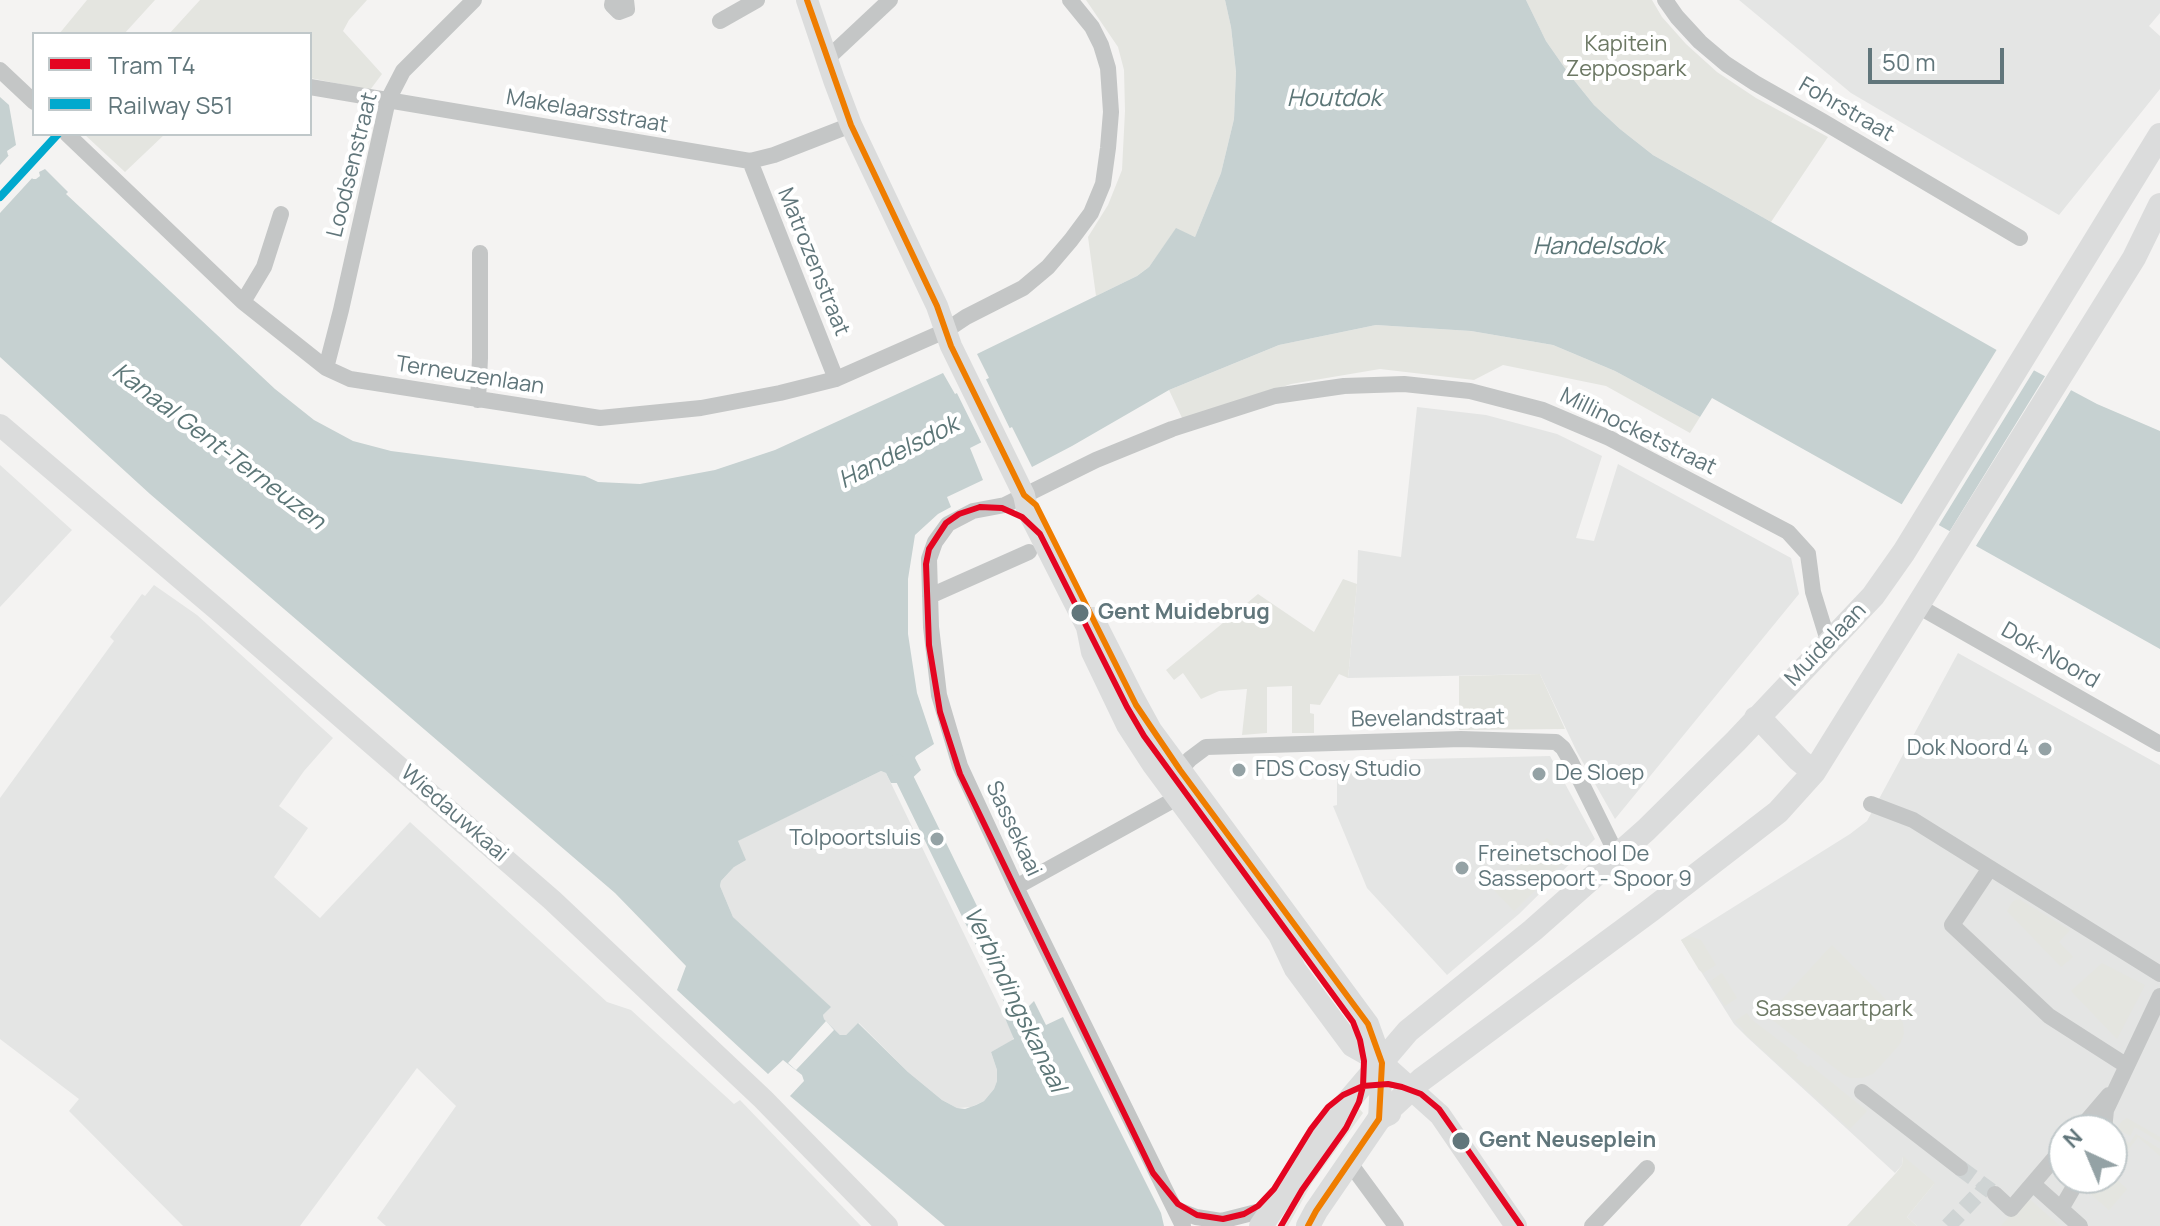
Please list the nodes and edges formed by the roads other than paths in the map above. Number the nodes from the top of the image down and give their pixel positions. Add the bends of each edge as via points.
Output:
1 (474, 0) edge
2 (613, 0) edge
3 (626, 0) edge
4 (757, 0) edge
5 (807, 0) edge
6 (890, 0) edge
7 (1070, 0) edge
8 (1665, 0) edge
9 (720, 21) dead end
10 (828, 58) junction
11 (0, 70) edge
12 (312, 87) edge
13 (32, 100) edge
14 (388, 100) junction
15 (851, 125) junction
16 (2160, 135) edge
17 (69, 136) edge
18 (750, 161) junction
19 (2160, 205) edge
20 (281, 214) dead end
21 (2020, 238) dead end
22 (480, 253) dead end
23 (243, 302) junction
24 (945, 331) junction
25 (326, 368) junction
26 (836, 379) junction
27 (478, 400) junction
28 (0, 425) edge
29 (1022, 491) junction
30 (1029, 552) dead end
31 (930, 596) junction
32 (1918, 606) junction
33 (1829, 644) junction
34 (1756, 718) junction
35 (2160, 744) edge
36 (1814, 772) junction
37 (1184, 785) junction
38 (1871, 804) dead end
39 (1617, 855) junction
40 (1990, 868) junction
41 (1016, 887) junction
42 (2160, 974) edge
43 (2160, 996) edge
44 (1382, 1063) junction
45 (2127, 1066) junction
46 (2118, 1085) junction
47 (1862, 1092) dead end
48 (1417, 1095) junction
49 (2093, 1114) edge
50 (2106, 1114) edge
51 (1379, 1119) junction
52 (1349, 1162) junction
53 (2048, 1166) edge
54 (1647, 1168) dead end
55 (1960, 1168) tunnel mouth
56 (2033, 1184) junction
57 (1995, 1194) tunnel mouth
58 (2070, 1194) edge
59 (1175, 1209) junction
60 (2061, 1209) junction
61 (1266, 1217) edge
62 (887, 1226) edge
63 (1183, 1226) edge
64 (1308, 1226) edge
65 (1396, 1226) edge
66 (1516, 1226) edge
67 (1592, 1226) edge
68 (2080, 1226) edge

1 - 14 street, Loodsenstraat via 403,71
2 - 3 street via 619,12 627,9
4 - 9 street
5 - 10 street
6 - 10 street
7 - 24 street, Terneuzenlaan via 1092,27 1108,68 1111,112 1103,184 1091,213 1048,267 1023,288
8 - 21 street, Fohrstraat via 1726,64
10 - 15 street
11 - 13 street
12 - 14 street, Makelaarsstraat
14 - 18 street, Makelaarsstraat
14 - 25 street, Loodsenstraat
15 - 18 street, Makelaarsstraat
15 - 24 street
16 - 33 main road, Muidelaan via 1904,552
17 - 23 street, Terneuzenlaan
18 - 26 street, Matrozenstraat
19 - 32 main road via 2134,258
20 - 23 street via 264,267
22 - 27 street
23 - 25 street, Terneuzenlaan
24 - 26 street, Terneuzenlaan
24 - 29 street
25 - 27 street, Terneuzenlaan via 350,379
26 - 27 street, Terneuzenlaan via 701,408 600,418
28 - 62 street, Wiedauwkaai via 552,900 763,1099
29 - 31 street, Sassekaai via 1005,505 973,511 941,531 929,559
29 - 33 street, Millinocketstraat via 1172,429 1275,396 1404,384 1470,391 1543,410 1609,438 1788,532 1808,554
29 - 37 street via 1036,505 1142,715
30 - 31 street
31 - 41 street, Sassekaai via 943,710 964,777
32 - 35 street, Dok-Noord
32 - 36 main road
33 - 34 main road, Muidelaan
34 - 36 main road
34 - 39 main road, Muidelaan
36 - 48 main road via 1778,812
37 - 39 street, Bevelandstraat via 1190,759 1206,747 1461,739 1556,742
37 - 41 street
37 - 44 street via 1368,1024
38 - 40 street via 1913,820
39 - 44 main road, Muidelaan via 1408,1031
40 - 42 street
40 - 45 street via 1952,925 2049,1016
41 - 59 street, Sassekaai
43 - 45 street
44 - 48 street
44 - 51 street
44 - 61 main road, Muidelaan via 1338,1113
45 - 46 street
46 - 49 street
46 - 50 street
47 - 55 street
48 - 51 main road
48 - 66 street via 1440,1115
51 - 52 main road
52 - 64 main road
52 - 65 street
53 - 56 street
54 - 67 street
56 - 57 street via 2011,1209
56 - 60 street
58 - 60 street
59 - 61 street via 1221,1221
59 - 63 street, Sassekaai
60 - 68 street

